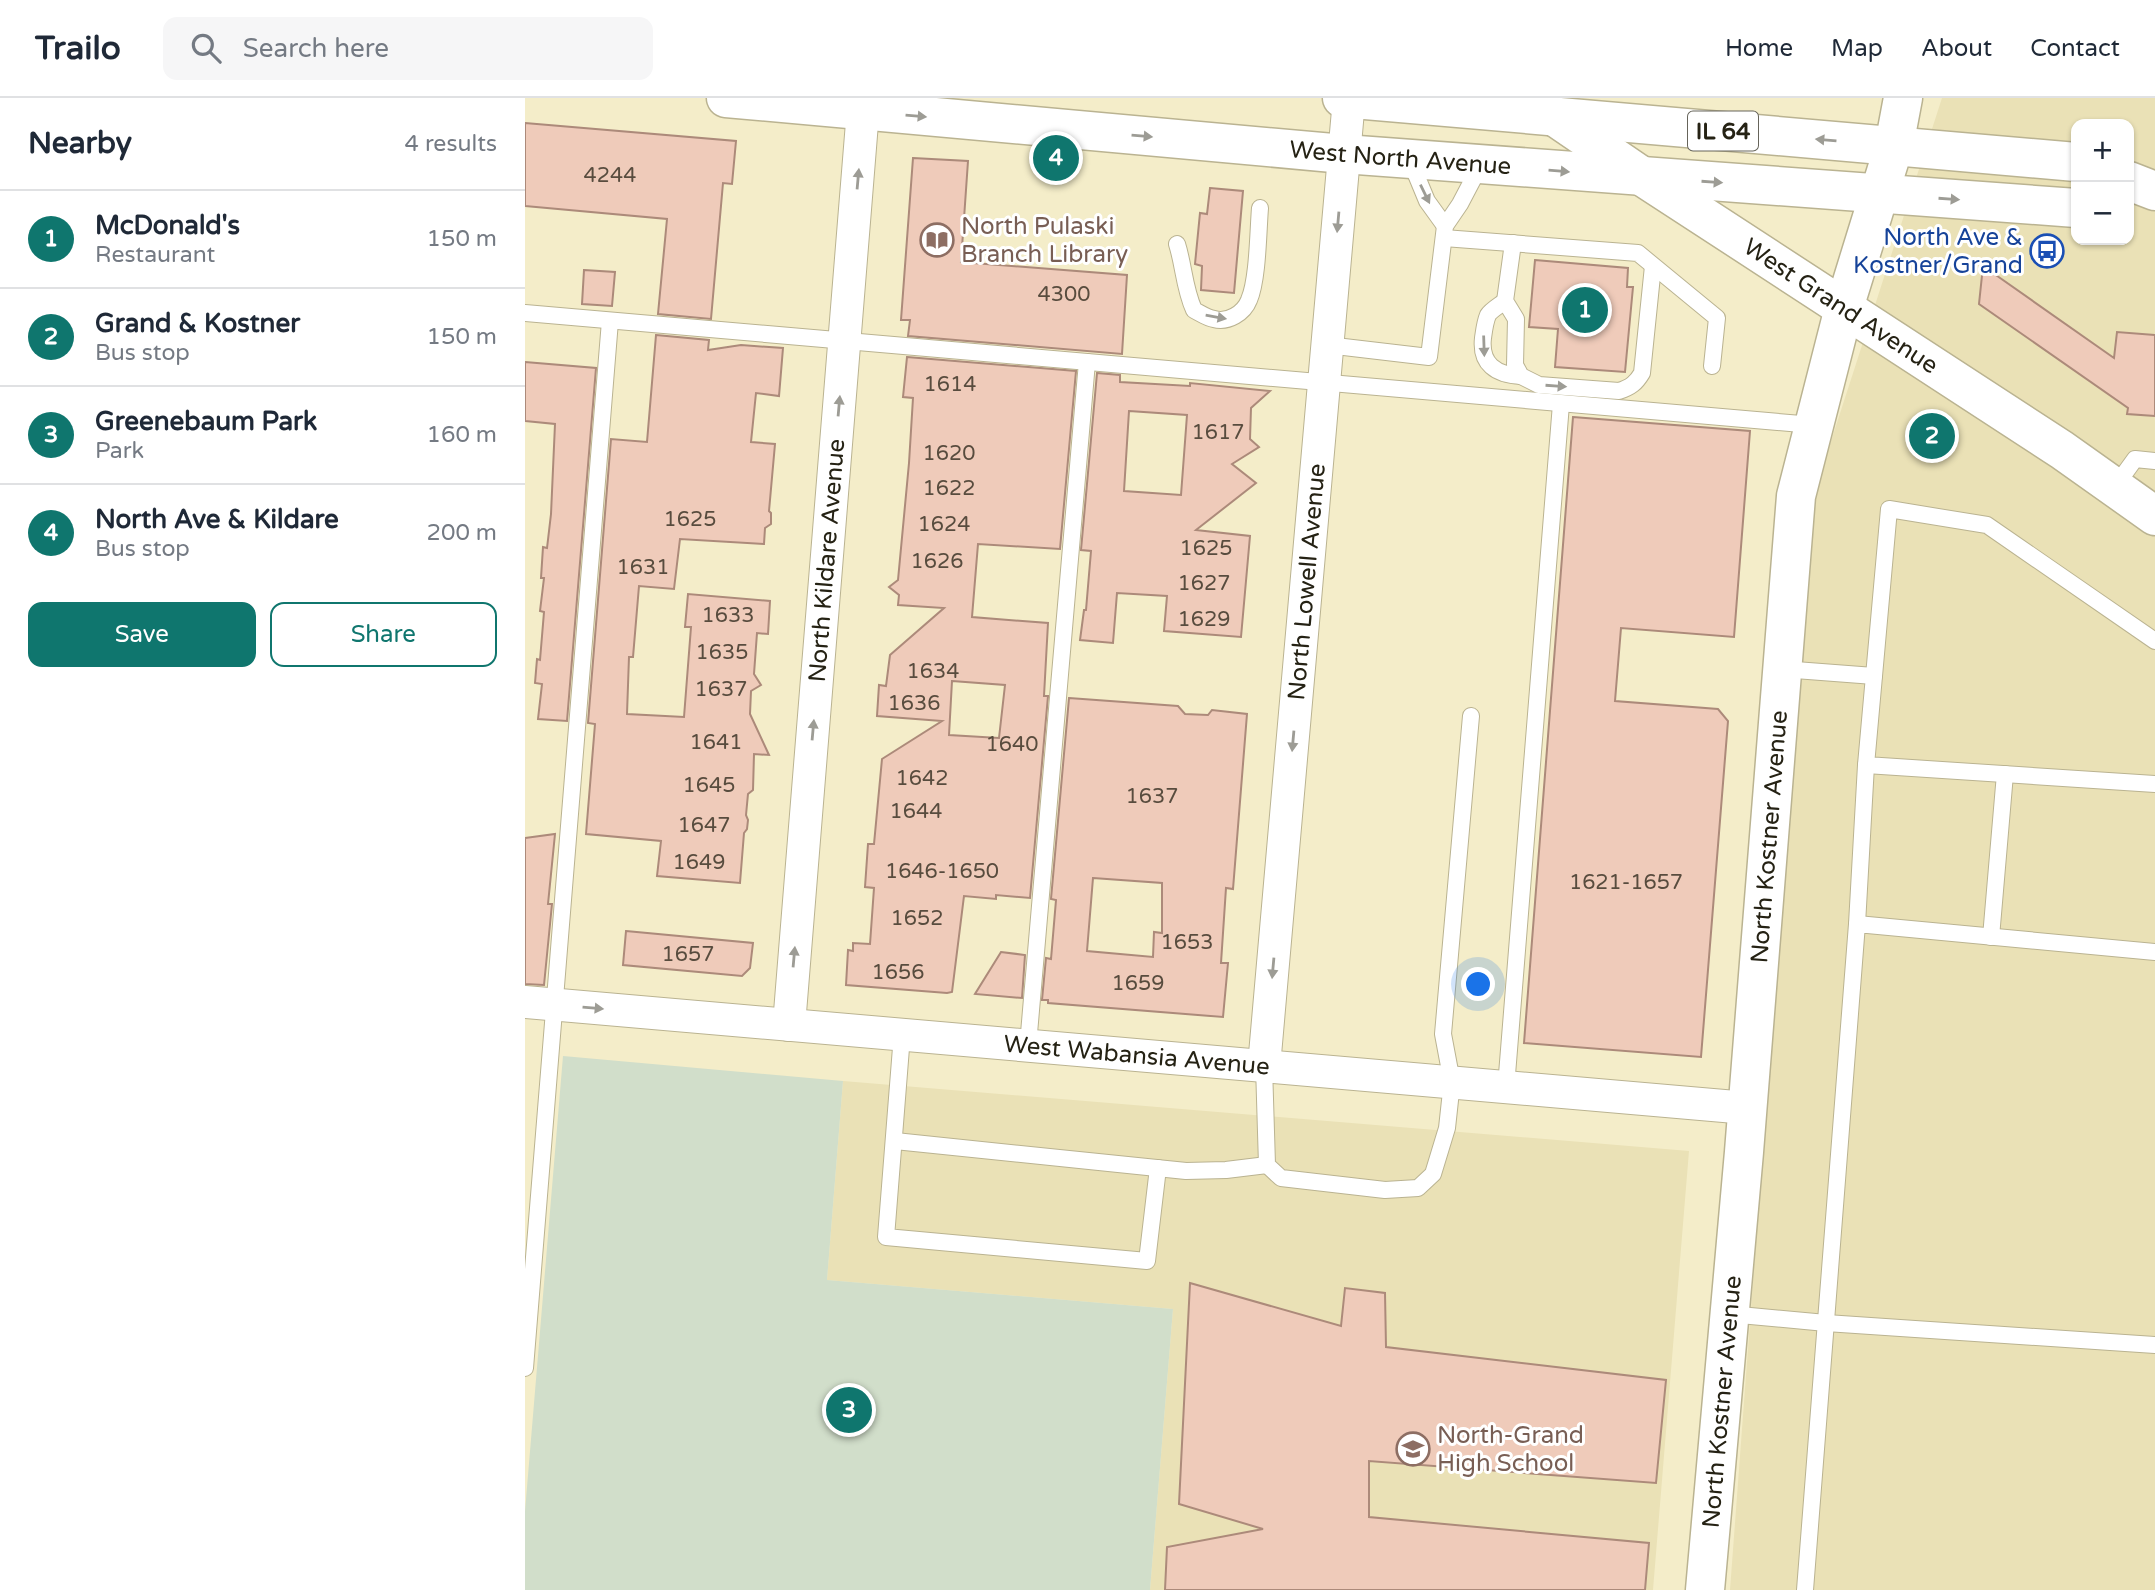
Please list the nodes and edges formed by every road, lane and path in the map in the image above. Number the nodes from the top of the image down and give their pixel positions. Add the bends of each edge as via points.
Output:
1 (726, 98) edge
2 (1342, 98) edge
3 (1903, 98) edge
4 (1349, 99) edge
5 (864, 104) edge
6 (1539, 106) edge
7 (958, 109) edge
8 (1893, 146) junction
9 (1344, 154) junction
10 (1409, 159) junction
11 (2071, 162) edge
12 (1481, 164) junction
13 (1643, 177) junction
14 (1881, 193) junction
15 (1260, 208) dead end
16 (2071, 208) edge
17 (1444, 232) junction
18 (1513, 243) junction
19 (1177, 244) dead end
20 (1653, 266) junction
21 (1505, 301) junction
22 (1845, 308) junction
23 (525, 313) edge
24 (610, 321) junction
25 (845, 341) junction
26 (1327, 345) junction
27 (1087, 362) junction
28 (1712, 366) dead end
29 (1521, 376) junction
30 (1324, 383) junction
31 (1560, 404) junction
32 (1812, 425) junction
33 (2155, 461) edge
34 (2124, 474) junction
35 (2155, 516) edge
36 (2155, 641) edge
37 (1782, 669) junction
38 (1874, 676) junction
39 (1471, 716) dead end
40 (1866, 765) junction
41 (2005, 774) junction
42 (2155, 784) edge
43 (1857, 924) junction
44 (1991, 937) junction
45 (2155, 952) edge
46 (540, 1003) edge
47 (789, 1025) junction
48 (902, 1035) junction
49 (1028, 1045) junction
50 (1264, 1066) junction
51 (1452, 1082) junction
52 (1506, 1087) junction
53 (1748, 1108) junction
54 (895, 1141) junction
55 (1267, 1165) junction
56 (1159, 1168) junction
57 (1729, 1314) junction
58 (1826, 1323) junction
59 (2155, 1345) edge
60 (525, 1368) edge
61 (1705, 1590) edge
62 (1805, 1590) edge

1 - 5 main road, West North Avenue / IL 64
2 - 4 main road, IL 64
3 - 8 main road, North Kostner Avenue
4 - 6 main road, IL 64
4 - 9 street, North Lowell Avenue
5 -> 7 main road, West North Avenue / IL 64
25 -> 5 street, North Kildare Avenue
8 -> 6 main road, IL 64
6 - 13 main road, West Grand Avenue
7 -> 9 main road, West North Avenue / IL 64
8 - 11 main road, IL 64
8 - 14 main road, North Kostner Avenue
9 - 10 main road, West North Avenue / IL 64
9 -> 26 street, North Lowell Avenue
10 - 12 main road, West North Avenue / IL 64
10 -> 17 lane
12 -> 13 main road, West North Avenue / IL 64
12 - 17 lane
13 -> 14 main road, West North Avenue / IL 64
13 - 22 main road, West Grand Avenue
14 -> 16 main road, West North Avenue / IL 64
14 - 22 main road, North Kostner Avenue
19 -> 15 lane via 1194,310 1226,320 1242,312 1249,300
17 - 18 lane
17 - 26 lane via 1429,357
18 - 20 lane via 1638,253
18 - 21 lane
20 - 28 lane via 1717,318
29 -> 20 lane via 1539,385 1619,391 1637,382 1642,373
21 - 29 lane via 1516,319 1515,365
21 -> 29 lane via 1489,314 1483,355 1496,369
22 - 32 main road, North Kostner Avenue
22 - 34 main road, West Grand Avenue via 2062,450
23 - 24 lane
24 - 25 lane
24 - 46 lane
25 - 27 lane
47 -> 25 street, North Kildare Avenue
26 - 30 street, North Lowell Avenue
27 - 30 lane
27 - 49 lane
30 - 31 lane
30 -> 50 street, North Lowell Avenue
31 - 32 lane
31 - 52 lane
32 - 37 main road, North Kostner Avenue via 1796,496
33 - 34 lane
34 - 35 main road, West Grand Avenue
36 - 38 lane via 1987,525 1889,509
37 - 38 lane
37 - 53 main road, North Kostner Avenue
38 - 40 lane
39 - 51 lane via 1443,1034
40 - 41 lane
40 - 43 lane
41 - 42 lane
41 - 44 lane
43 - 44 lane
43 - 58 lane
44 - 45 lane
46 -> 47 street, West Wabansia Avenue
46 - 60 lane
47 - 48 street, West Wabansia Avenue
48 - 49 street, West Wabansia Avenue
48 - 54 lane
49 - 50 street, West Wabansia Avenue
50 - 51 street, West Wabansia Avenue
50 - 55 lane
51 - 52 street, West Wabansia Avenue
51 - 55 lane via 1447,1128 1433,1174 1418,1188 1385,1190 1281,1178
52 - 53 street, West Wabansia Avenue
53 - 57 main road, North Kostner Avenue
54 - 56 lane
54 - 56 lane via 886,1237 1147,1261
55 - 56 lane via 1226,1170
57 - 58 lane
57 - 61 main road, North Kostner Avenue
58 - 59 lane
58 - 62 lane

